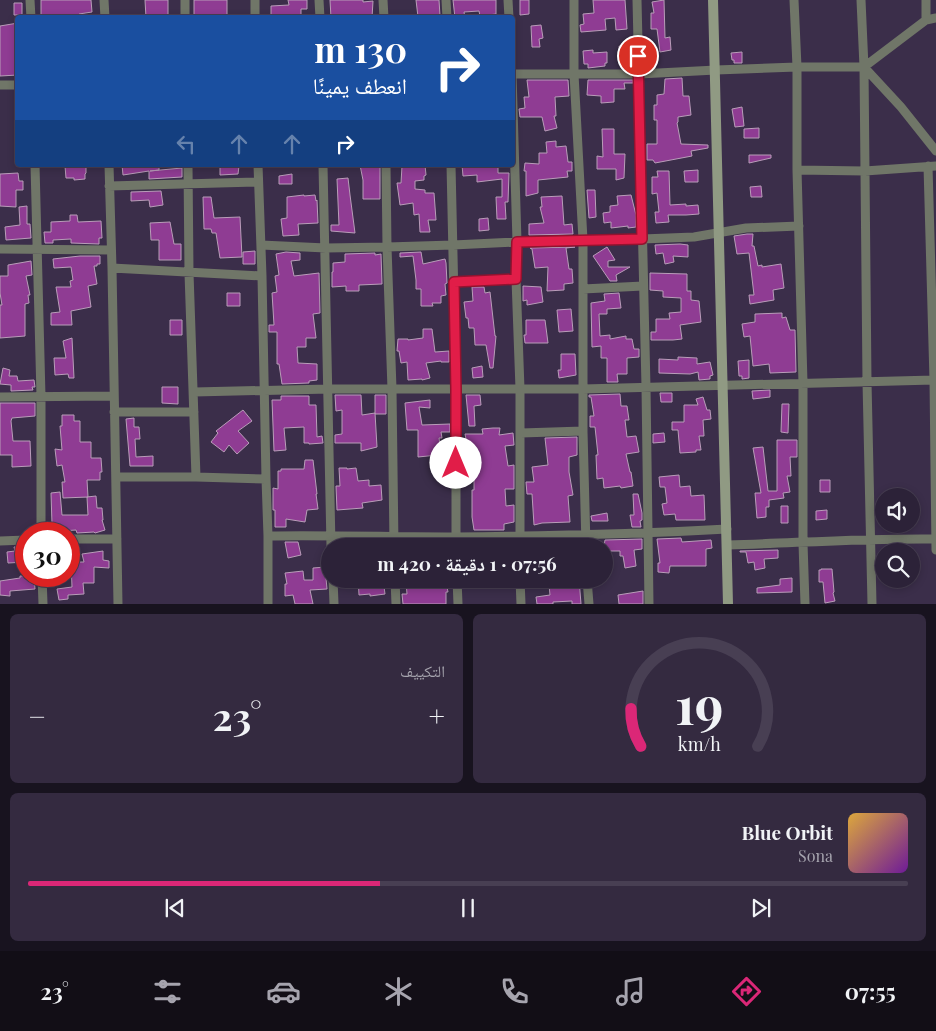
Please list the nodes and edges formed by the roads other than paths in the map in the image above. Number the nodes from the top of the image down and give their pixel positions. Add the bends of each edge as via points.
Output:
1 (30, 0) edge
2 (104, 0) edge
3 (185, 0) edge
4 (255, 0) edge
5 (320, 0) edge
6 (383, 0) edge
7 (446, 0) edge
8 (508, 0) edge
9 (574, 0) edge
10 (637, 0) edge
11 (713, 0) edge
12 (794, 0) edge
13 (862, 0) edge
14 (926, 0) edge
15 (31, 15) edge
16 (105, 15) edge
17 (185, 15) edge
18 (256, 15) edge
19 (320, 15) edge
20 (384, 15) edge
21 (447, 15) edge
22 (509, 15) edge
23 (936, 18) edge
24 (926, 20) junction
25 (797, 67) junction
26 (864, 67) junction
27 (716, 70) junction
28 (515, 74) edge
29 (574, 74) junction
30 (639, 74) junction
31 (0, 85) edge
32 (15, 85) edge
33 (936, 151) edge
34 (932, 166) edge
35 (34, 167) edge
36 (108, 167) edge
37 (188, 167) edge
38 (258, 167) edge
39 (323, 167) edge
40 (386, 167) edge
41 (451, 167) edge
42 (515, 167) edge
43 (797, 170) junction
44 (865, 171) junction
45 (258, 182) junction
46 (188, 183) junction
47 (109, 186) junction
48 (799, 226) junction
49 (718, 232) junction
50 (642, 239) junction
51 (583, 240) junction
52 (517, 242) junction
53 (261, 245) junction
54 (453, 245) junction
55 (387, 247) junction
56 (326, 248) junction
57 (0, 249) edge
58 (36, 249) junction
59 (111, 250) junction
60 (112, 268) junction
61 (189, 273) junction
62 (262, 276) junction
63 (516, 279) junction
64 (454, 282) junction
65 (643, 286) junction
66 (583, 289) junction
67 (934, 325) edge
68 (934, 380) junction
69 (867, 382) junction
70 (803, 383) junction
71 (722, 385) junction
72 (646, 387) junction
73 (329, 389) junction
74 (392, 389) junction
75 (520, 389) junction
76 (583, 389) junction
77 (264, 390) junction
78 (456, 390) junction
79 (194, 392) junction
80 (41, 396) junction
81 (114, 396) junction
82 (0, 397) edge
83 (114, 412) junction
84 (194, 412) junction
85 (583, 431) junction
86 (520, 433) junction
87 (196, 477) junction
88 (116, 478) junction
89 (266, 478) junction
90 (41, 522) edge
91 (727, 529) junction
92 (648, 533) junction
93 (331, 535) junction
94 (585, 535) junction
95 (268, 536) junction
96 (394, 536) junction
97 (520, 536) junction
98 (419, 538) edge
99 (456, 538) edge
100 (494, 538) edge
101 (585, 538) edge
102 (80, 539) edge
103 (117, 539) junction
104 (871, 539) junction
105 (936, 539) edge
106 (15, 540) edge
107 (0, 541) edge
108 (803, 543) junction
109 (728, 544) junction
110 (936, 550) edge
111 (42, 587) edge
112 (333, 588) edge
113 (395, 588) edge
114 (457, 588) edge
115 (520, 588) edge
116 (587, 588) edge
117 (43, 604) edge
118 (118, 604) edge
119 (268, 604) edge
120 (334, 604) edge
121 (396, 604) edge
122 (458, 604) edge
123 (521, 604) edge
124 (588, 604) edge
125 (649, 604) edge
126 (728, 604) edge
127 (805, 604) edge
128 (872, 604) edge

1 - 15 street
2 - 16 street
3 - 17 street
4 - 18 street
5 - 19 street
6 - 20 street
7 - 21 street
8 - 22 street
9 - 29 street
10 - 30 street
11 - 27 street
12 - 25 street
13 - 26 street
14 - 24 street
23 - 24 street
24 - 26 street
25 - 26 street
25 - 27 street
25 - 43 street
26 - 33 street
26 - 44 street
27 - 30 street
27 - 49 street
28 - 29 street
29 - 30 street
29 - 51 street
30 - 50 street
31 - 32 street
34 - 44 street
34 - 67 street
35 - 58 street
36 - 47 street
37 - 46 street
38 - 45 street
39 - 56 street
40 - 55 street
41 - 54 street
42 - 52 street
43 - 44 street
43 - 48 street
44 - 69 street
45 - 46 street
45 - 53 street
46 - 47 street
46 - 61 street
47 - 59 street
48 - 49 street
48 - 70 street
49 - 50 street via 694,237
49 - 71 street
50 - 51 street
50 - 65 street
51 - 52 street
51 - 66 street
52 - 54 street
52 - 63 street
53 - 56 street
53 - 62 street
54 - 55 street
54 - 64 street
55 - 56 street
55 - 74 street
56 - 73 street
57 - 58 street
58 - 59 street
58 - 80 street
59 - 60 street
60 - 61 street
60 - 81 street
61 - 62 street
61 - 79 street
62 - 77 street
63 - 64 street
63 - 75 street
64 - 78 street
65 - 66 street
65 - 72 street
66 - 76 street
67 - 68 street
68 - 69 street
68 - 105 street
69 - 70 street
69 - 104 street
70 - 71 street
70 - 108 street
71 - 72 street
71 - 91 street
72 - 76 street
72 - 92 street
73 - 74 street
73 - 77 street
73 - 93 street
74 - 78 street
74 - 96 street
75 - 76 street
75 - 78 street
75 - 86 street
76 - 85 street
77 - 79 street
77 - 89 street
78 - 99 street
79 - 84 street
80 - 81 street
80 - 82 street
80 - 90 street
81 - 83 street
83 - 84 street
83 - 88 street
84 - 87 street
85 - 86 street
85 - 94 street
86 - 97 street
87 - 88 street
87 - 89 street
88 - 103 street
89 - 95 street
91 - 92 street
91 - 109 street
92 - 94 street
92 - 125 street
93 - 95 street
93 - 96 street
94 - 97 street
94 - 101 street
95 - 119 street
96 - 98 street
97 - 100 street
102 - 103 street
103 - 118 street
104 - 105 street
104 - 108 street
104 - 128 street
105 - 110 street
106 - 107 street
108 - 109 street
108 - 127 street
109 - 126 street
111 - 117 street
112 - 120 street
113 - 121 street
114 - 122 street
115 - 123 street
116 - 124 street

